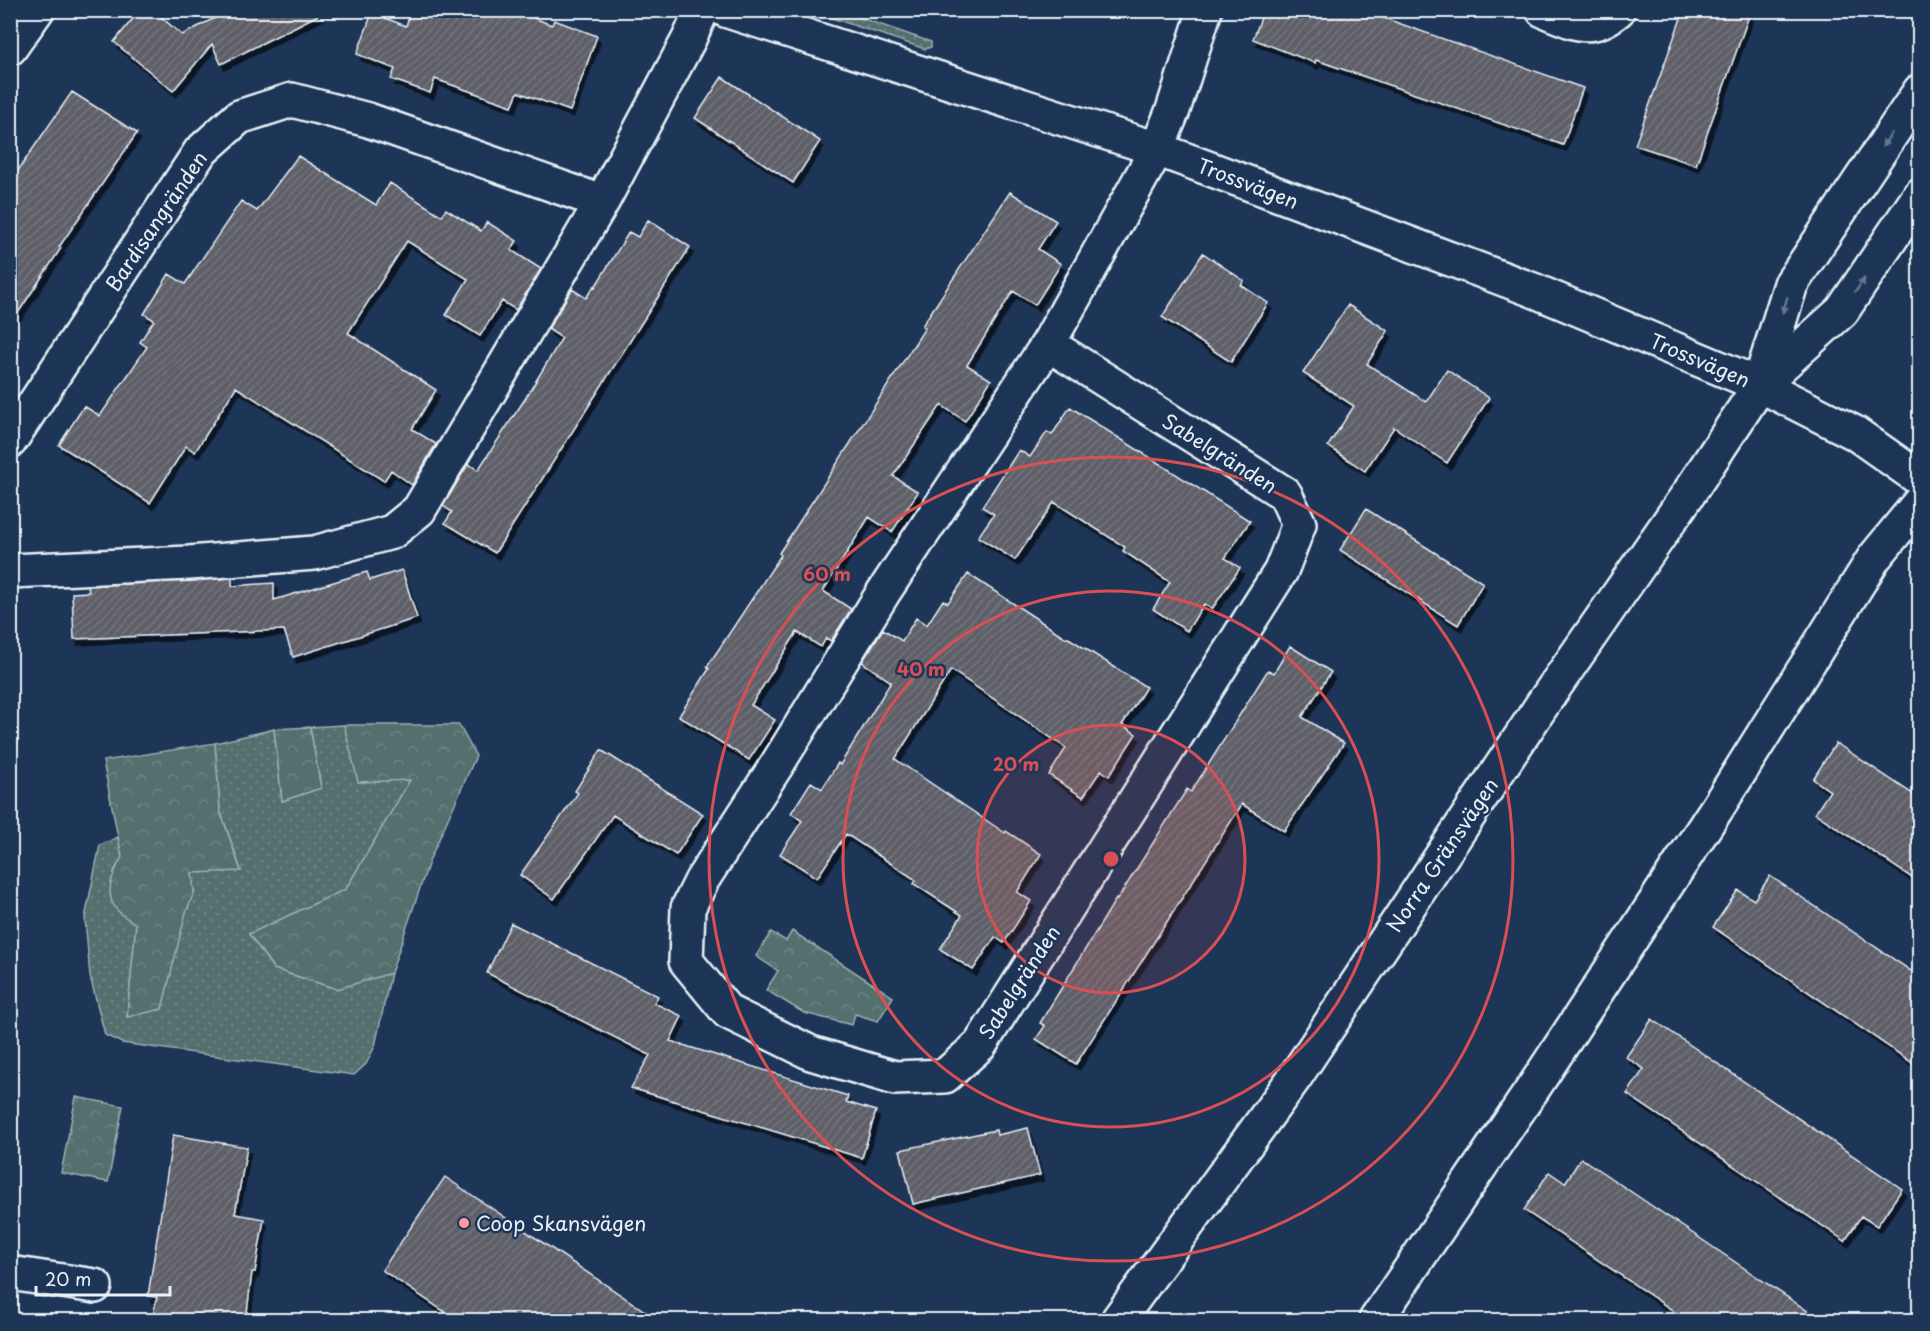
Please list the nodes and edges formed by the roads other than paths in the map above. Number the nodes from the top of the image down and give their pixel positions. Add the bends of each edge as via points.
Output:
1 (37, 10) edge
2 (702, 10) edge
3 (725, 10) edge
4 (1205, 10) edge
5 (1543, 10) edge
6 (1618, 10) edge
7 (10, 48) edge
8 (1920, 91) edge
9 (1157, 149) junction
10 (1920, 195) edge
11 (602, 202) junction
12 (1048, 344) junction
13 (1760, 385) junction
14 (10, 441) edge
15 (1920, 479) edge
16 (1920, 502) edge
17 (10, 571) edge
18 (10, 1273) edge
19 (95, 1286) dead end
20 (1119, 1320) edge
21 (1377, 1320) edge

1 - 7 street
2 - 11 street
3 - 9 street, Trossvägen
4 - 9 street, Sabelgränden
5 - 6 street via 1585,26 1606,20
8 -> 13 street, Norra Gränsvägen via 1791,284
9 - 12 street, Sabelgränden
9 - 13 street, Trossvägen via 1533,290
13 -> 10 street, Norra Gränsvägen via 1842,311
11 - 14 street, Bardisangränden via 368,120 292,100 239,117 200,152
11 - 17 street via 419,510 392,532 314,553
12 - 12 street, Sabelgränden via 1285,494 1299,524 1281,571 980,1045 945,1076 895,1078 811,1053 728,1012 686,961 688,908 707,871 883,593
13 - 15 street, Trossvägen via 1855,434
13 - 20 street, Norra Gränsvägen via 1295,1077
16 - 21 street via 1874,558 1719,806
18 - 19 street

